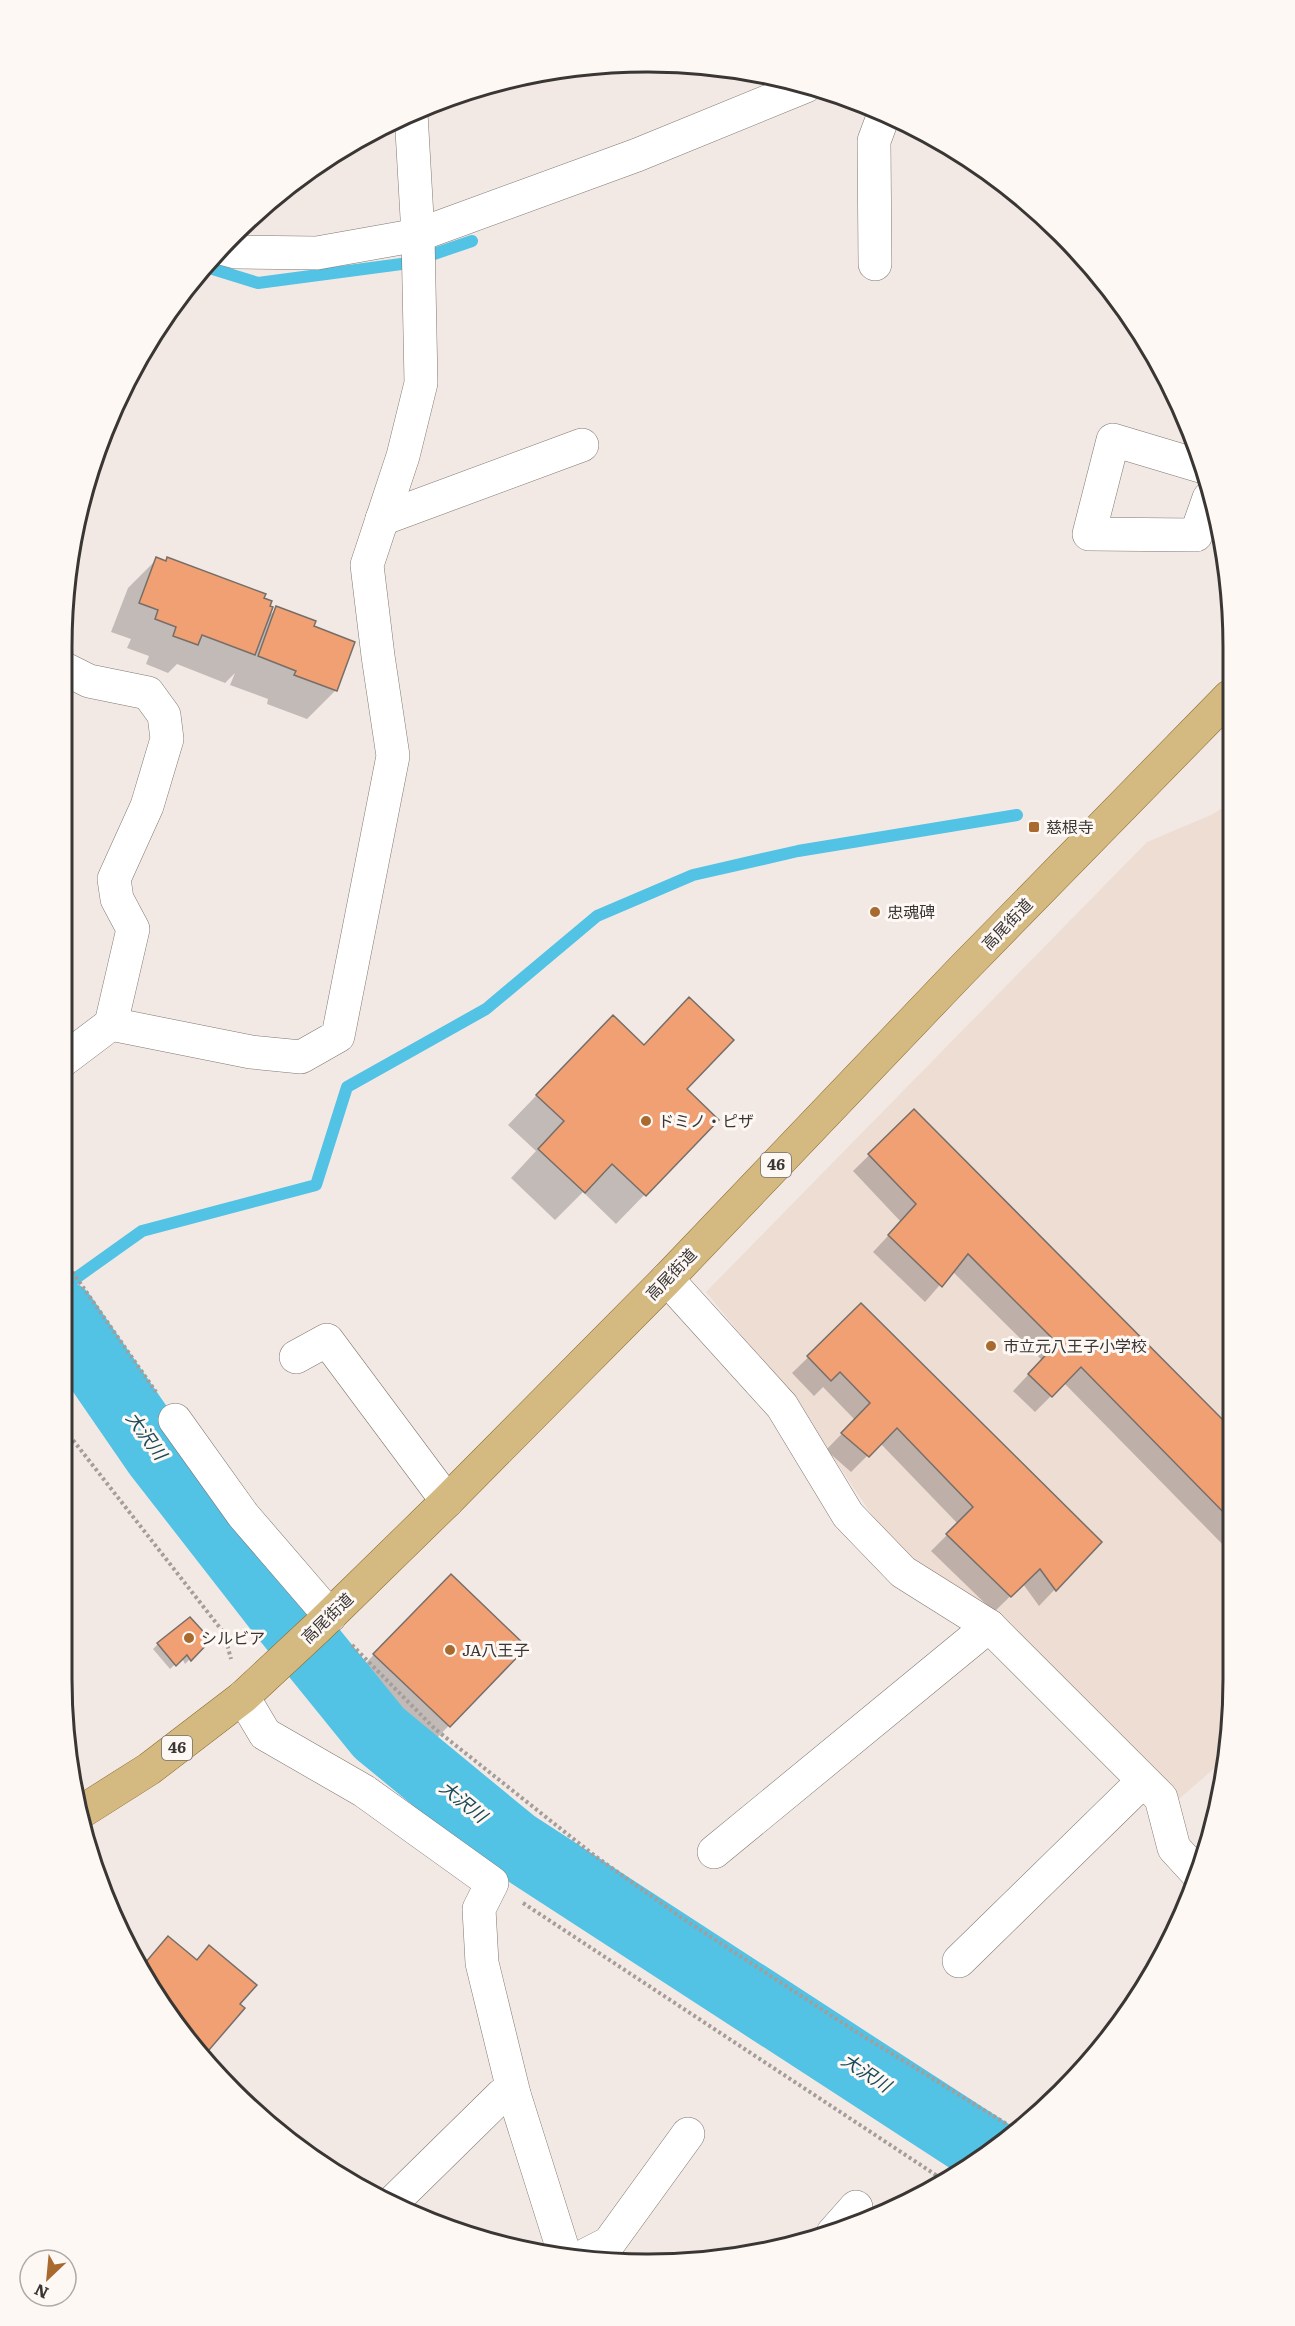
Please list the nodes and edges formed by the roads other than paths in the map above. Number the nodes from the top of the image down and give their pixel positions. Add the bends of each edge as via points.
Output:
1 (793, 91) edge
2 (881, 122) edge
3 (412, 123) edge
4 (418, 235) junction
5 (232, 251) edge
6 (875, 264) dead end
7 (582, 446) dead end
8 (1192, 464) edge
9 (1205, 508) edge
10 (382, 519) junction
11 (72, 672) edge
12 (1223, 703) edge
13 (111, 1024) junction
14 (72, 1053) edge
15 (667, 1279) junction
16 (296, 1357) dead end
17 (175, 1420) road end
18 (447, 1501) junction
19 (323, 1622) junction
20 (989, 1626) junction
21 (243, 1697) junction
22 (1143, 1780) junction
23 (87, 1808) edge
24 (714, 1852) dead end
25 (1191, 1866) edge
26 (959, 1961) dead end
27 (514, 2094) junction
28 (688, 2134) dead end
29 (398, 2197) edge
30 (856, 2207) dead end
31 (846, 2218) edge
32 (562, 2247) edge
33 (593, 2251) edge

1 - 4 street via 637,155
2 - 6 street via 874,141
3 - 4 street
4 - 5 street via 317,253
4 - 10 street via 421,383
7 - 10 street
8 - 9 street via 1113,440 1089,534 1196,535
10 - 13 street via 367,565 393,756 338,1036 301,1057 251,1052
11 - 13 street via 89,681 148,693 164,715 167,739 147,806 114,879 117,899 133,929
12 - 15 main road, 高尾街道 / 46
13 - 14 street
15 - 18 main road, 高尾街道 / 46
15 - 20 street via 782,1406 848,1515 903,1572
16 - 18 street via 327,1340
17 - 19 street
18 - 19 main road, 高尾街道 / 46
19 - 21 main road, 高尾街道 / 46
20 - 22 street
20 - 24 street
21 - 23 main road, 高尾街道 / 46 via 149,1768
21 - 27 street via 266,1734 364,1791 492,1883 479,1909 482,1964
22 - 25 street via 1161,1798 1174,1848
22 - 26 street
27 - 29 street via 502,2095
27 - 32 street
28 - 33 street via 609,2243
30 - 31 street

